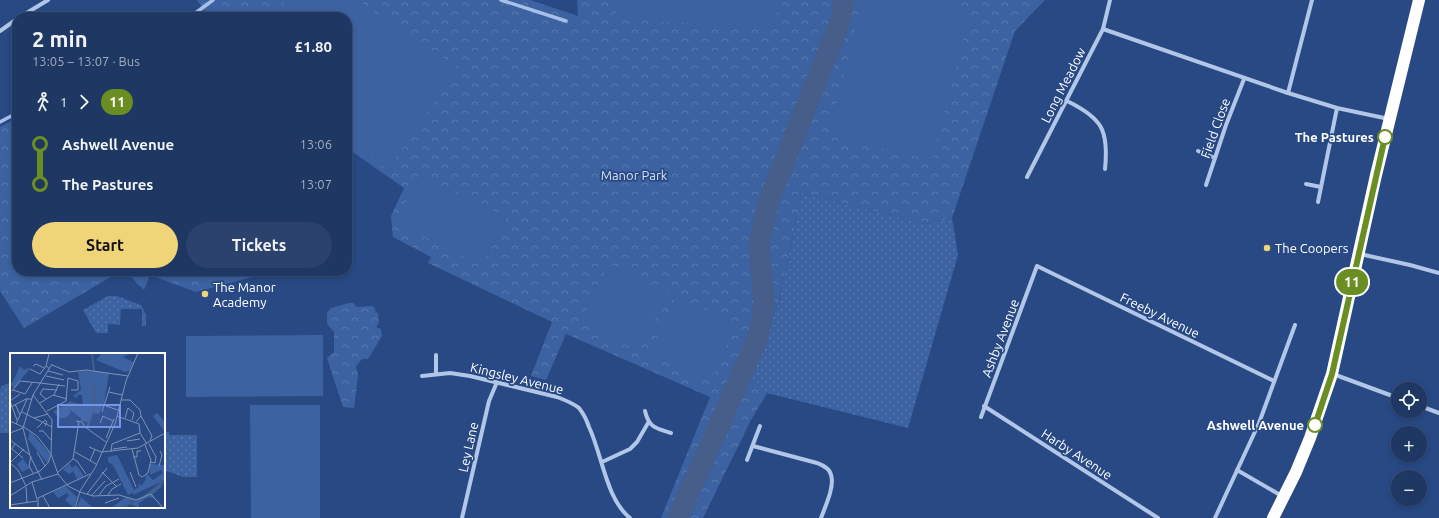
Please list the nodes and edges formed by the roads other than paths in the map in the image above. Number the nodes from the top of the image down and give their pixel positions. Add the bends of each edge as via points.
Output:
1 (48, 0) edge
2 (1110, 0) edge
3 (1312, 0) edge
4 (1419, 0) edge
5 (28, 12) edge
6 (12, 23) edge
7 (1103, 29) junction
8 (0, 31) edge
9 (1244, 79) junction
10 (1288, 93) junction
11 (1067, 101) junction
12 (1337, 108) junction
13 (1389, 119) junction
14 (1198, 151) dead end
15 (1215, 158) junction
16 (1105, 169) dead end
17 (1027, 177) dead end
18 (1206, 184) dead end
19 (1306, 184) dead end
20 (1321, 187) junction
21 (1318, 202) dead end
22 (1359, 254) junction
23 (1037, 266) joint
24 (1439, 273) edge
25 (1295, 325) dead end
26 (436, 355) dead end
27 (436, 374) junction
28 (1332, 374) junction
29 (422, 376) dead end
30 (497, 382) junction
31 (1274, 382) junction
32 (1391, 395) edge
33 (984, 406) junction
34 (1427, 408) edge
35 (645, 411) dead end
36 (1439, 412) edge
37 (981, 417) dead end
38 (648, 423) junction
39 (760, 426) dead end
40 (671, 433) dead end
41 (753, 446) junction
42 (747, 460) dead end
43 (602, 462) junction
44 (1237, 470) junction
45 (1284, 497) junction
46 (626, 514) junction
47 (462, 518) edge
48 (621, 518) edge
49 (630, 518) edge
50 (821, 518) edge
51 (1158, 518) edge
52 (1215, 518) edge
53 (1273, 518) edge

1 - 5 street
2 - 7 street, Long Meadow
3 - 10 street
4 - 13 highway
6 - 8 street
7 - 9 street
7 - 11 street, Long Meadow
9 - 10 street
9 - 15 street, Field Close
10 - 12 street
11 - 16 street via 1095,118 1104,132 1107,150
11 - 17 street, Long Meadow
12 - 13 street
12 - 20 street
13 - 22 highway
14 - 15 street
15 - 18 street, Field Close
19 - 20 street
20 - 21 street
22 - 24 street
22 - 28 highway
23 - 31 street, Freeby Avenue
23 - 33 street, Ashby Avenue
25 - 31 street
26 - 27 street
27 - 29 street, Kingsley Avenue
27 - 30 street, Kingsley Avenue via 450,373
28 - 32 street
28 - 45 highway via 1310,438
30 - 43 street, Kingsley Avenue via 557,397 579,408 592,433
30 - 47 street, Ley Lane via 489,401
31 - 44 street via 1259,423
33 - 37 street, Ashby Avenue
33 - 51 street, Harby Avenue
34 - 36 street
35 - 38 street
38 - 40 street via 652,427
38 - 43 street via 630,449
39 - 41 street
41 - 42 street
41 - 50 street via 826,467 831,474 832,482
43 - 46 street, Kingsley Avenue via 617,503
44 - 45 street
44 - 52 street
45 - 53 highway
46 - 48 street
46 - 49 street, Kingsley Avenue

